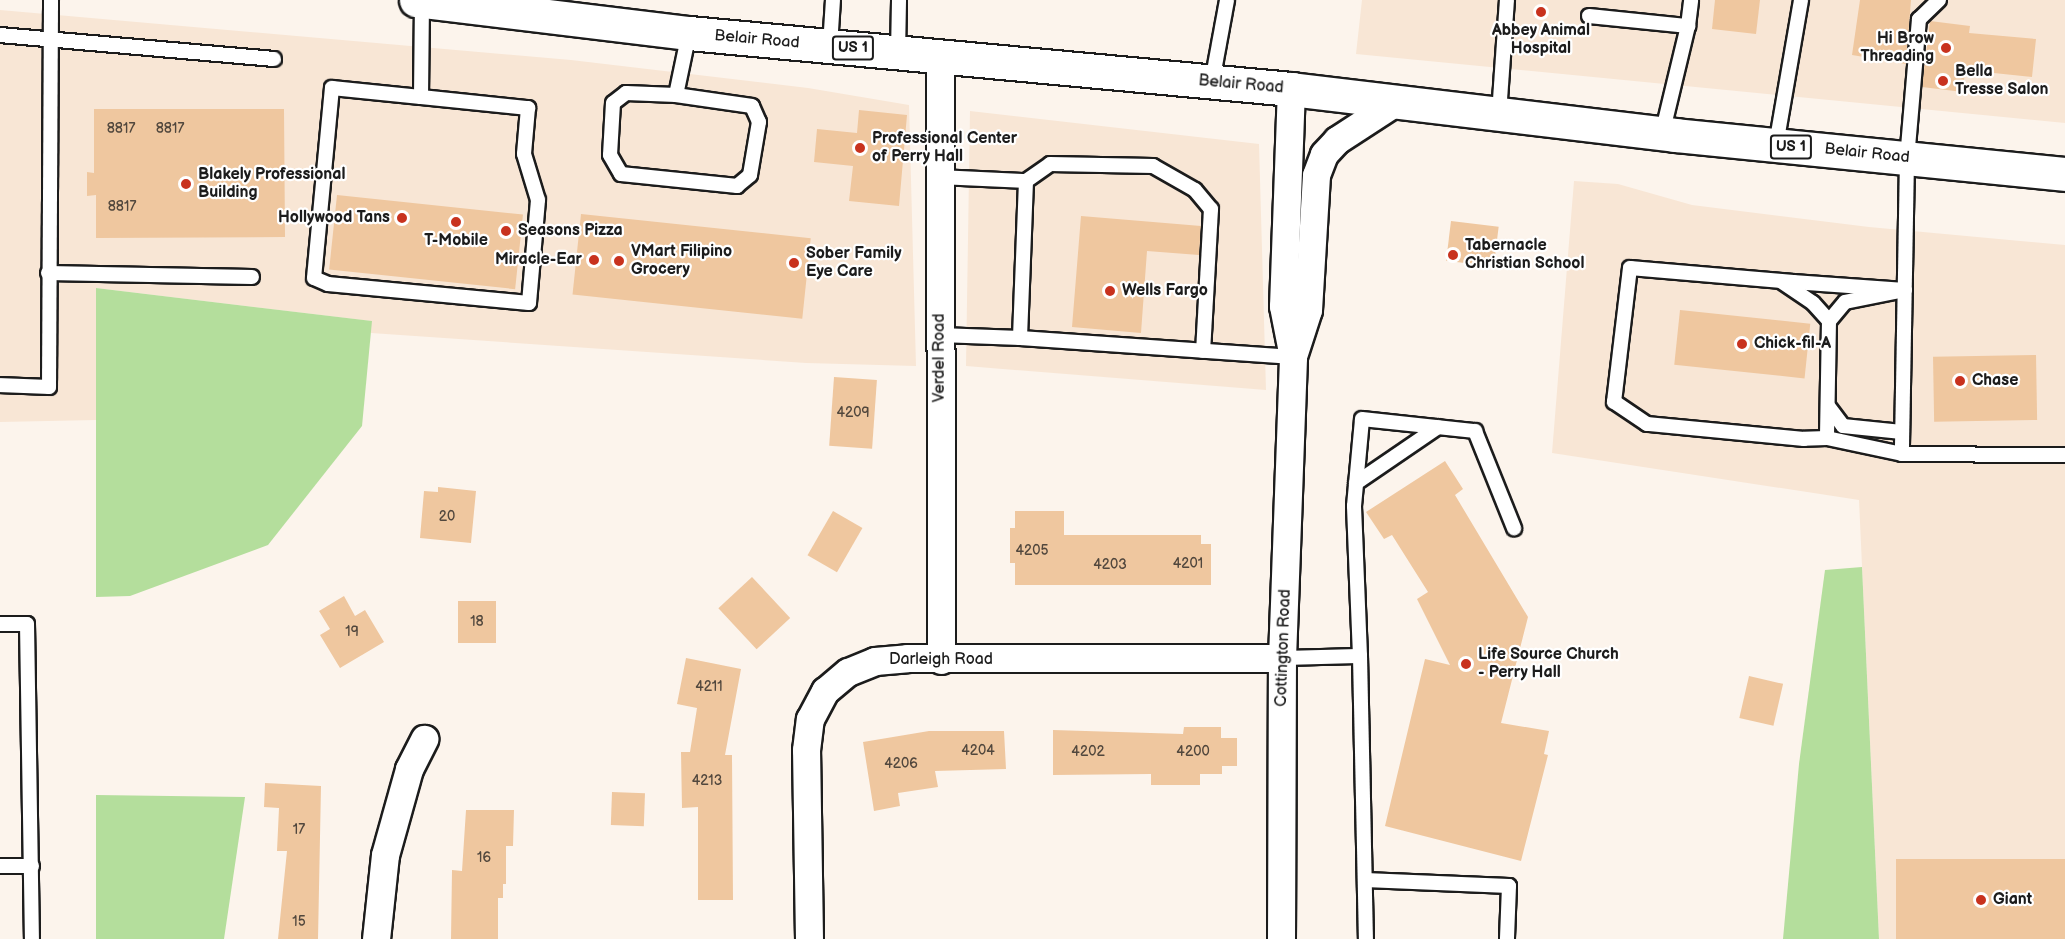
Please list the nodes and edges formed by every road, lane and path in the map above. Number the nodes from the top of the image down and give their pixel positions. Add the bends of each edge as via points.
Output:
1 (51, 0) edge
2 (416, 0) edge
3 (834, 0) edge
4 (899, 0) edge
5 (1227, 0) edge
6 (1507, 0) edge
7 (1691, 0) edge
8 (1801, 0) edge
9 (1939, 0) edge
10 (422, 1) edge
11 (1588, 16) dead end
12 (1688, 27) junction
13 (688, 33) junction
14 (0, 35) edge
15 (52, 37) junction
16 (830, 46) junction
17 (898, 52) junction
18 (940, 57) junction
19 (274, 59) dead end
20 (1212, 82) junction
21 (1291, 89) junction
22 (676, 95) junction
23 (421, 97) junction
24 (1397, 101) junction
25 (1499, 114) junction
26 (1662, 134) junction
27 (1776, 145) junction
28 (1907, 159) junction
29 (2065, 174) edge
30 (940, 177) junction
31 (1026, 181) junction
32 (48, 273) junction
33 (252, 277) dead end
34 (1781, 280) junction
35 (1905, 290) junction
36 (1829, 321) junction
37 (940, 335) junction
38 (1020, 338) junction
39 (1203, 351) junction
40 (1293, 357) junction
41 (0, 385) edge
42 (1828, 406) junction
43 (1438, 427) junction
44 (1902, 432) junction
45 (1827, 438) junction
46 (1902, 453) junction
47 (2065, 454) edge
48 (1356, 483) junction
49 (1514, 528) dead end
50 (0, 624) edge
51 (1360, 656) junction
52 (1282, 658) junction
53 (941, 660) junction
54 (424, 739) dead end
55 (0, 866) edge
56 (32, 866) junction
57 (1365, 880) junction
58 (32, 939) edge
59 (376, 939) edge
60 (809, 939) edge
61 (1281, 939) edge
62 (1366, 939) edge
63 (1507, 939) edge

1 - 15 lane
2 - 10 highway, Belair Road / US 1
3 - 16 lane
4 - 17 lane
5 - 20 lane
6 - 25 lane
7 - 12 lane
8 - 27 lane
9 - 28 lane via 1919,19
10 - 13 highway, Belair Road / US 1
10 - 23 lane
11 - 12 lane
12 - 26 lane
13 - 16 highway, Belair Road / US 1
13 - 22 lane
14 - 15 lane
15 - 19 lane
15 - 32 lane
16 - 17 highway, Belair Road / US 1
17 - 18 highway, Belair Road / US 1
18 - 20 highway, Belair Road / US 1
18 - 30 street, Verdel Road
20 - 21 highway, Belair Road / US 1
21 - 24 highway, Belair Road / US 1
21 - 40 street, Cottington Road via 1283,306
22 - 22 lane via 752,106 759,122 750,174 737,186 621,174 610,156 613,103 626,93
23 - 23 lane via 332,88 314,278 328,284 529,303 538,200 524,154 528,108
24 - 25 highway, Belair Road / US 1
24 - 40 street, Cottington Road via 1337,140 1324,154 1316,175 1308,310
25 - 26 highway, Belair Road / US 1
26 - 27 highway, Belair Road / US 1
27 - 28 highway, Belair Road / US 1
28 - 29 highway, Belair Road / US 1
28 - 35 lane
30 - 31 lane
30 - 37 street, Verdel Road
31 - 38 lane
31 - 39 lane via 1050,164 1153,166 1196,190 1212,209
32 - 33 lane
32 - 41 lane via 49,387
34 - 35 lane
34 - 36 lane via 1813,303
34 - 45 lane via 1630,268 1614,402 1647,424
35 - 36 lane via 1845,302
35 - 44 lane
36 - 42 lane
37 - 38 lane
37 - 53 street, Verdel Road
38 - 39 lane
39 - 40 lane
40 - 52 street, Cottington Road
42 - 44 lane via 1843,426
42 - 45 lane
43 - 48 lane
43 - 48 lane via 1362,419
43 - 49 lane via 1475,431
44 - 46 lane
45 - 46 lane
46 - 47 lane
48 - 51 lane
50 - 56 lane via 27,624
51 - 52 lane
51 - 57 lane
52 - 53 street, Darleigh Road
52 - 61 street, Cottington Road
53 - 60 street, Darleigh Road via 875,661 848,672 825,691 810,718 806,750
54 - 59 street via 409,769 385,855
55 - 56 lane
56 - 58 lane
57 - 62 lane
57 - 63 lane via 1509,886

